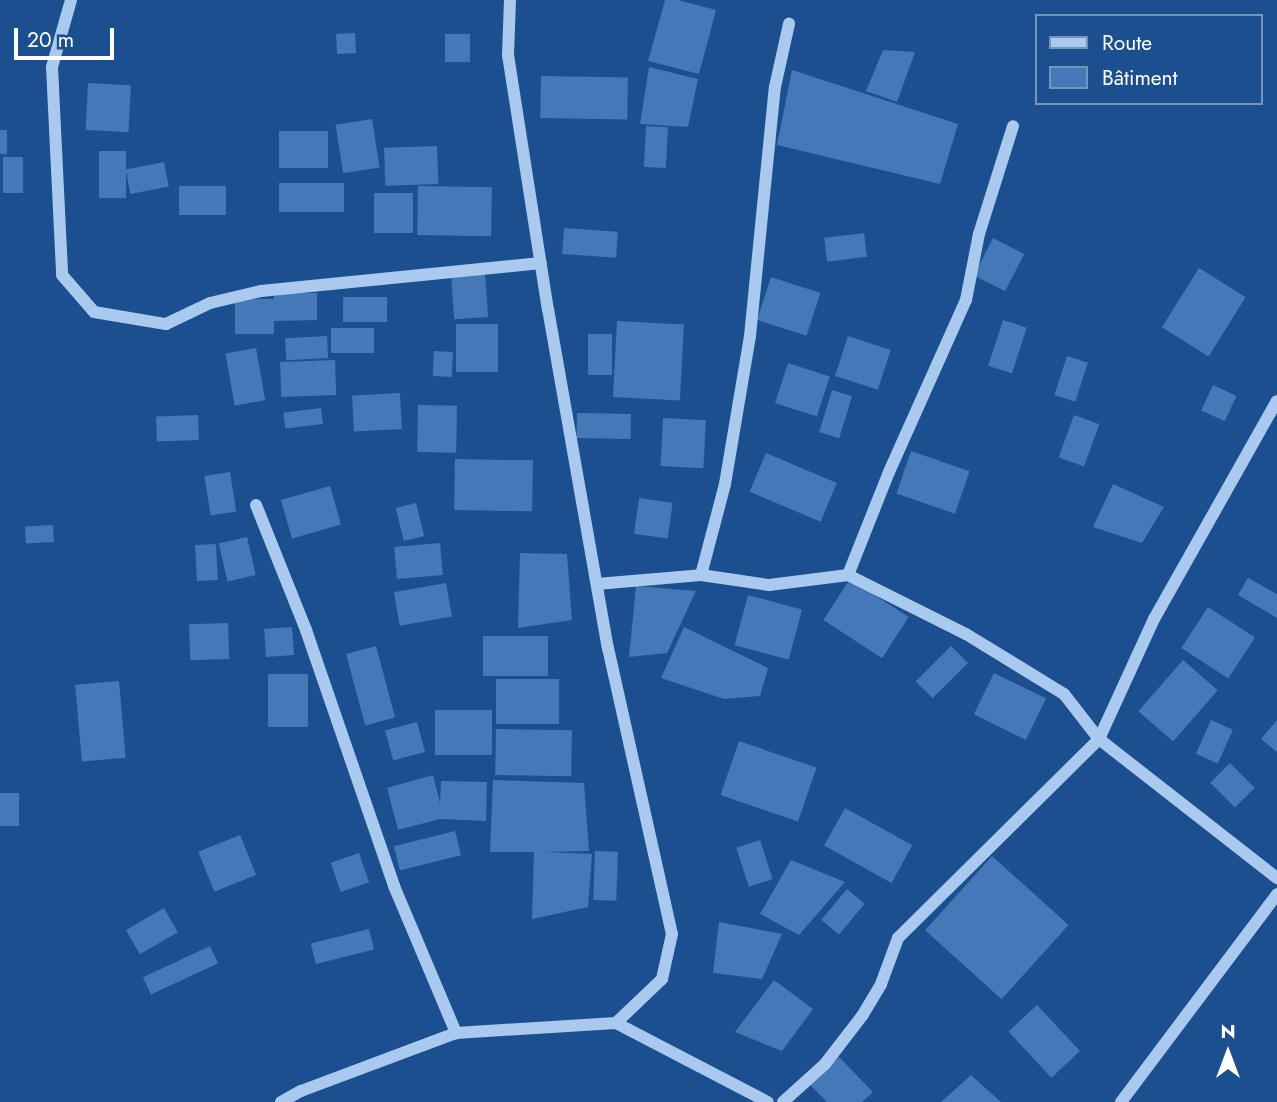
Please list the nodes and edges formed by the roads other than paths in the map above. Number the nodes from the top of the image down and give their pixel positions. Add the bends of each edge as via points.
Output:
1 (71, 0) edge
2 (510, 0) edge
3 (789, 24) dead end
4 (1013, 126) dead end
5 (541, 263) junction
6 (1277, 401) edge
7 (256, 505) dead end
8 (701, 575) junction
9 (848, 575) junction
10 (597, 584) junction
11 (1099, 739) junction
12 (1277, 878) edge
13 (1277, 894) edge
14 (616, 1023) junction
15 (456, 1033) junction
16 (281, 1102) edge
17 (768, 1102) edge
18 (783, 1102) edge
19 (1121, 1102) edge

1 - 5 street via 51,67 62,275 94,312 166,324 210,303 261,291
2 - 5 street via 508,55
3 - 8 street via 775,87 750,337 725,484
4 - 9 street via 979,234 966,300
5 - 10 street
6 - 11 street via 1154,619
7 - 15 street via 306,630 394,886
8 - 9 street via 769,585
8 - 10 street
9 - 11 street via 966,635 1064,694
10 - 14 street via 672,934 662,979
11 - 12 street
11 - 18 street via 898,938 881,985 862,1016 825,1064
13 - 19 street
14 - 15 street
14 - 17 street
15 - 16 street

